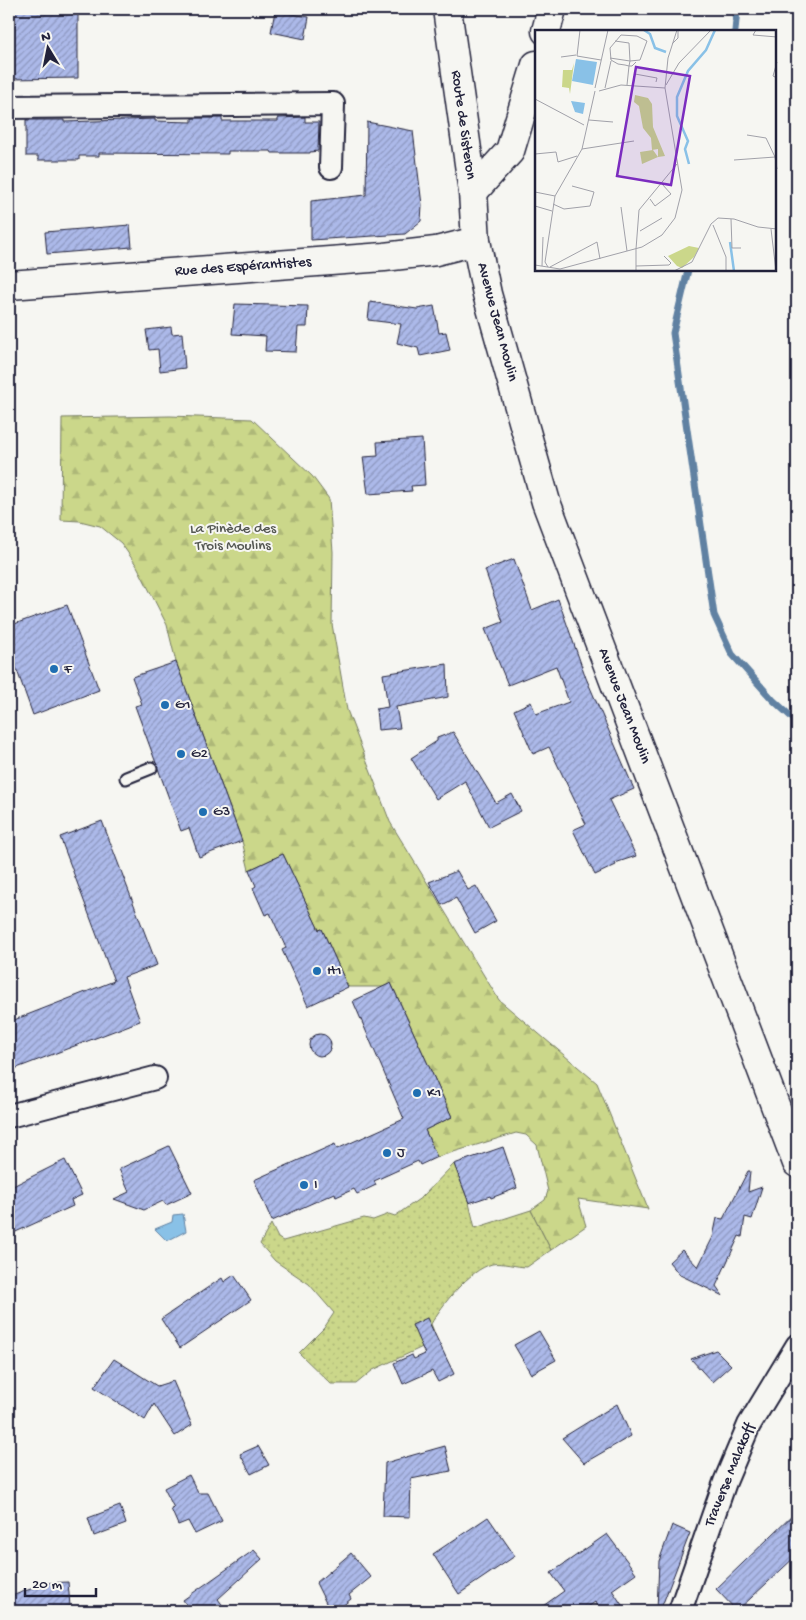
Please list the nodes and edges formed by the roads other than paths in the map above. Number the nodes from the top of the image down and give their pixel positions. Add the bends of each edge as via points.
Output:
1 (447, 9) edge
2 (552, 9) edge
3 (546, 30) edge
4 (535, 68) edge
5 (9, 108) edge
6 (331, 167) dead end
7 (473, 192) junction
8 (476, 241) junction
9 (9, 285) edge
10 (150, 768) dead end
11 (126, 778) dead end
12 (155, 1078) dead end
13 (9, 1116) edge
14 (797, 1163) edge
15 (797, 1346) edge
16 (680, 1611) edge

1 - 7 main road, Route de Sisteron
2 - 3 main road
4 - 7 main road via 510,151
5 - 6 street via 333,104
7 - 8 main road, Route de Sisteron
8 - 9 main road, Rue des Espérantistes via 436,251 384,257
8 - 14 main road, Avenue Jean Moulin via 487,294 546,502
10 - 11 lane
12 - 13 street
15 - 16 street, Traverse Malakoff via 749,1425 725,1482

